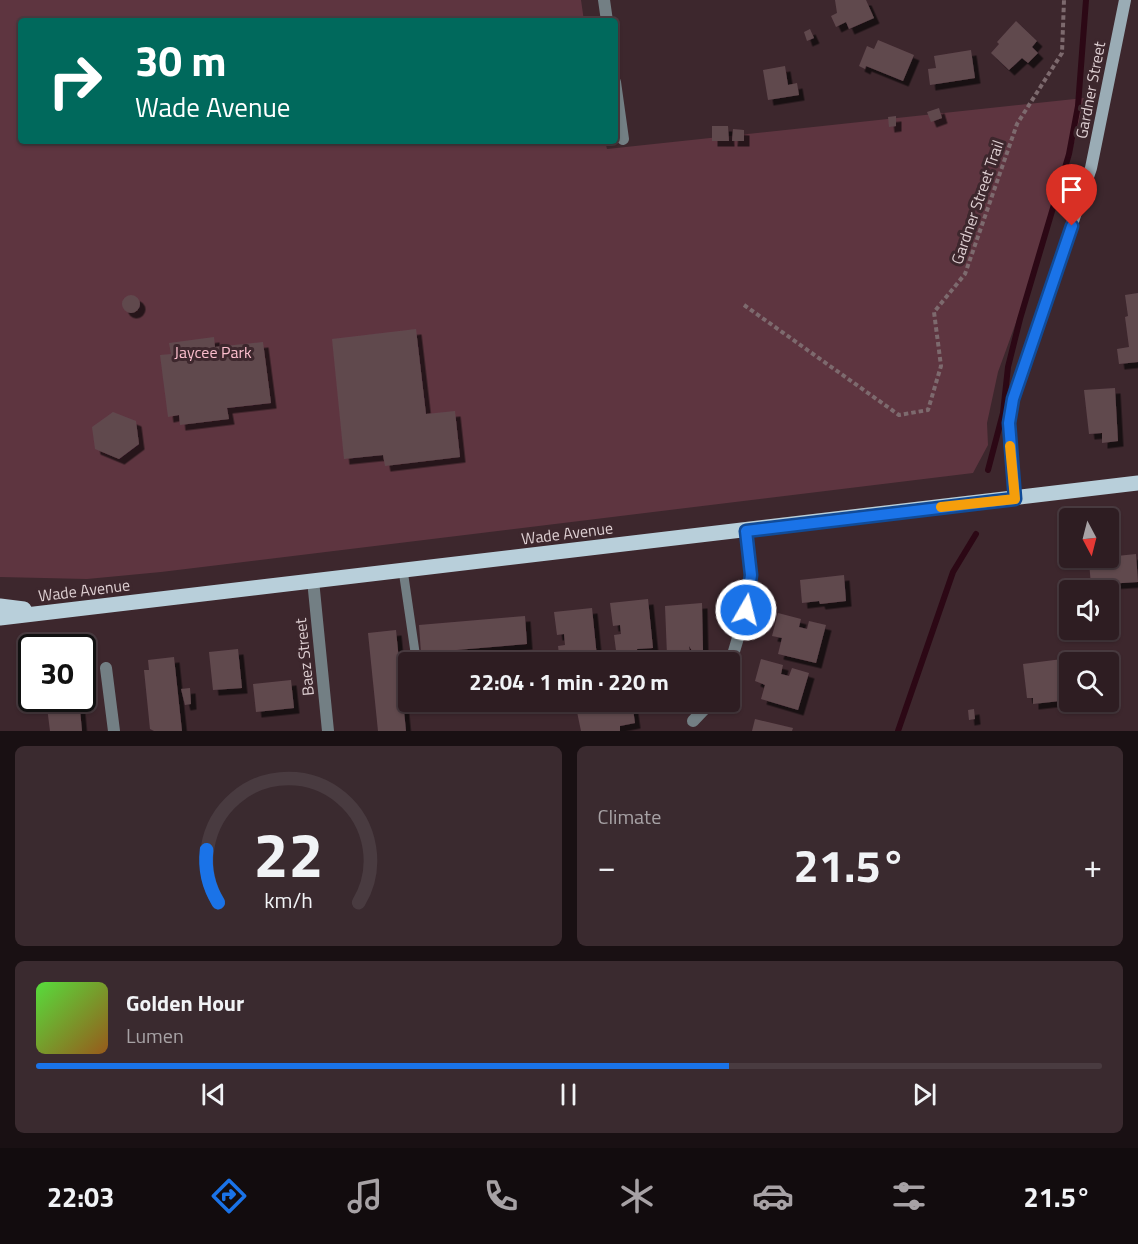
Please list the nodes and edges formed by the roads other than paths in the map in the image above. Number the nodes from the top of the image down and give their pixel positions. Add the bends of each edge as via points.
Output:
1 (604, 0) edge
2 (1125, 0) edge
3 (607, 18) edge
4 (618, 103) edge
5 (623, 139) dead end
6 (1138, 483) edge
7 (1015, 499) junction
8 (746, 531) junction
9 (403, 570) junction
10 (313, 580) junction
11 (0, 606) edge
12 (48, 612) junction
13 (0, 618) edge
14 (415, 652) edge
15 (734, 652) edge
16 (106, 668) dead end
17 (702, 712) edge
18 (693, 721) dead end
19 (114, 731) edge
20 (328, 731) edge

1 - 3 street
2 - 7 street, Gardner Street via 1090,168 1013,399 1009,431
4 - 5 street
6 - 7 main road, Wade Avenue
7 - 8 main road, Wade Avenue
8 - 9 main road, Wade Avenue
8 - 15 street via 751,575
9 - 10 main road, Wade Avenue
9 - 14 lane
10 - 12 main road, Wade Avenue
10 - 20 street, Baez Street
11 - 12 main road
12 - 13 main road, Wade Avenue
16 - 19 street
17 - 18 street

